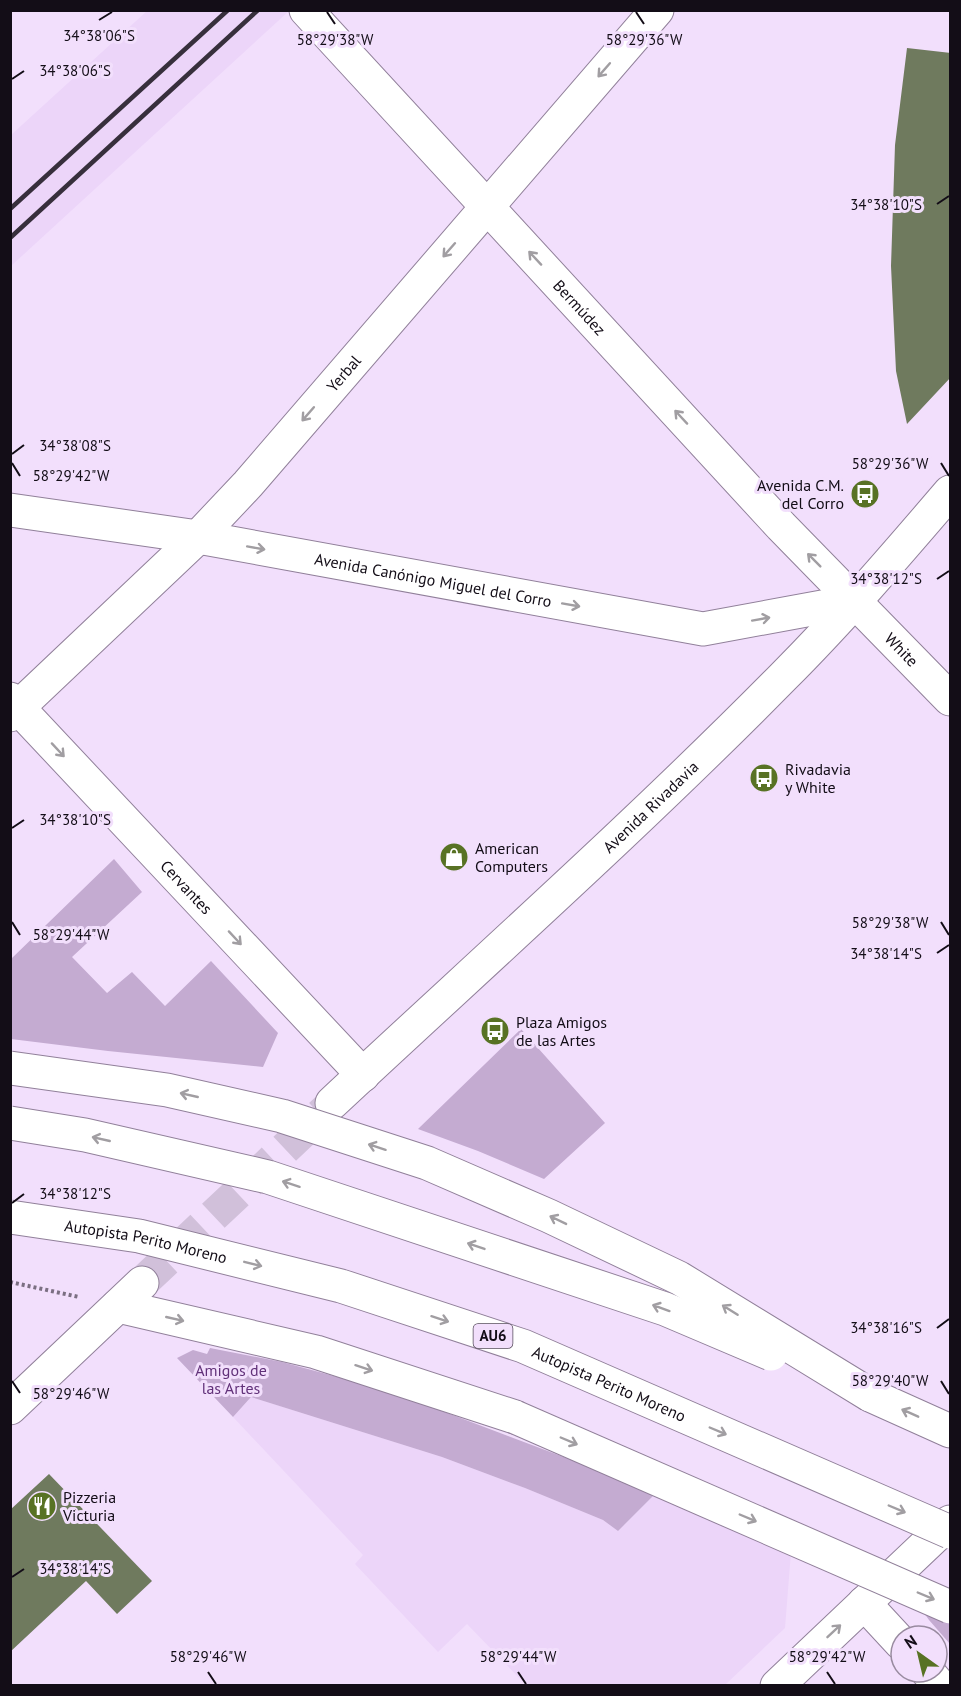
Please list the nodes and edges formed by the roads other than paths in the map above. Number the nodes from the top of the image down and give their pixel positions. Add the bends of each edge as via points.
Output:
1 (306, 10) edge
2 (657, 10) edge
3 (487, 206) junction
4 (951, 492) edge
5 (10, 510) edge
6 (198, 537) junction
7 (855, 601) junction
8 (951, 699) edge
9 (13, 707) edge
10 (10, 1068) edge
11 (363, 1075) junction
12 (332, 1103) tunnel mouth
13 (10, 1123) edge
14 (10, 1217) edge
15 (142, 1283) tunnel mouth
16 (118, 1306) junction
17 (870, 1395) junction
18 (10, 1408) edge
19 (951, 1431) edge
20 (951, 1522) edge
21 (951, 1532) edge
22 (864, 1603) junction
23 (951, 1607) edge
24 (889, 1630) edge
25 (777, 1686) edge

1 - 3 main road, Bermúdez
2 -> 3 main road, Yerbal
3 -> 6 main road, Yerbal
7 -> 3 main road, Bermúdez via 781,526
4 - 7 main road, Avenida Rivadavia
5 - 6 main road, Avenida Canónigo Miguel del Corro
6 -> 7 main road, Avenida Canónigo Miguel del Corro via 703,629
6 - 9 main road, Yerbal
7 - 8 main road, White
7 - 11 main road, Avenida Rivadavia via 671,789
9 -> 11 main road, Cervantes
17 -> 10 main road, bridge via 679,1278 427,1163 271,1113 167,1090
11 - 12 main road, Avenida Rivadavia
17 -> 13 main road, bridge via 665,1310 268,1177 85,1135
14 -> 21 main road, Autopista Perito Moreno / AU6, bridge via 139,1236 330,1283 523,1346
15 - 16 main road
16 - 18 main road
16 -> 23 main road, bridge via 316,1352 515,1417
19 -> 17 main road
20 - 22 main road
22 - 24 main road
25 -> 22 main road

